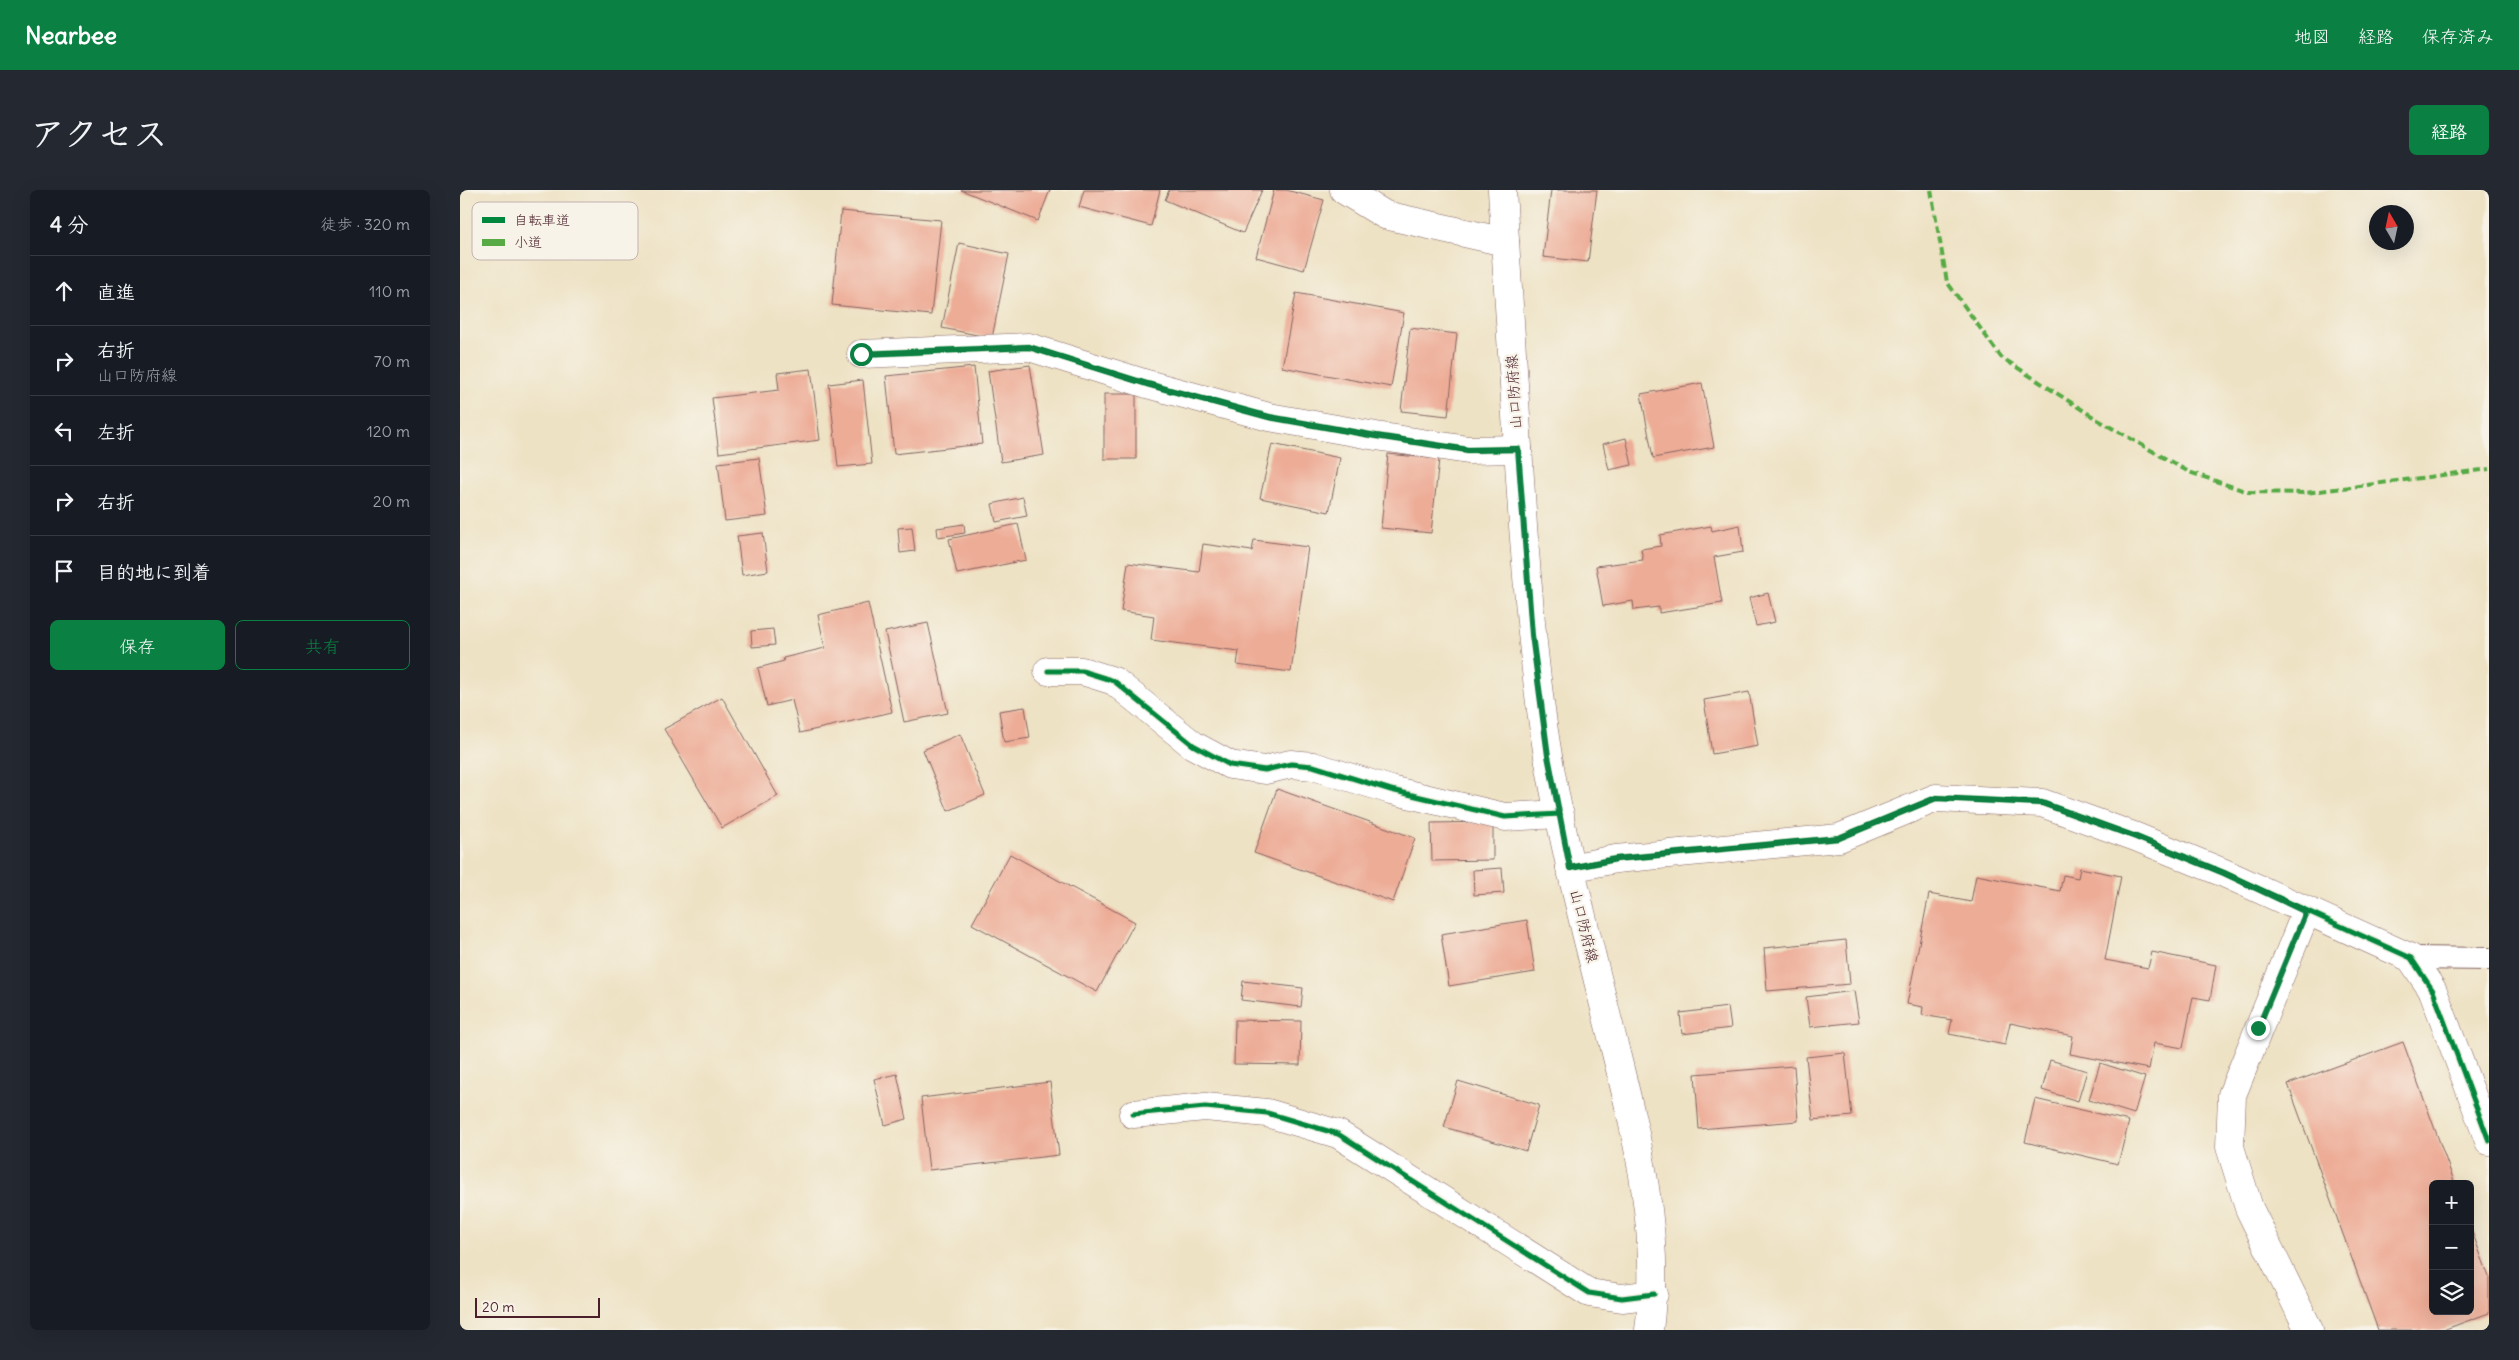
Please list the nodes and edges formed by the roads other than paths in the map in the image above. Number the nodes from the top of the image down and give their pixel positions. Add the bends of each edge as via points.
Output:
1 (1344, 190) edge
2 (1502, 190) edge
3 (1505, 242) junction
4 (861, 354) dead end
5 (1518, 449) junction
6 (1048, 671) dead end
7 (1560, 814) junction
8 (1570, 868) junction
9 (2306, 912) junction
10 (2411, 958) junction
11 (2489, 959) edge
12 (1133, 1114) dead end
13 (2489, 1141) edge
14 (1654, 1294) junction
15 (1649, 1330) edge
16 (2309, 1330) edge

1 - 3 street via 1385,215
2 - 3 street, 山口防府線
3 - 5 street, 山口防府線
4 - 5 street via 1029,347 1269,417 1468,450
5 - 7 street, 山口防府線 via 1532,635 1548,756
6 - 7 street via 1082,671 1114,681 1193,745 1230,766 1265,770 1291,764 1313,766 1391,790 1505,818
7 - 8 street, 山口防府線
8 - 9 street via 1616,859 1839,838 1936,798 2042,803 2224,873
8 - 14 street, 山口防府線 via 1628,1100 1648,1207
9 - 10 street
9 - 16 street via 2232,1095 2230,1147 2249,1208
10 - 11 lane
10 - 13 street via 2433,990
12 - 14 street via 1204,1107 1267,1114 1338,1134 1589,1293 1622,1298
14 - 15 street, 山口防府線

